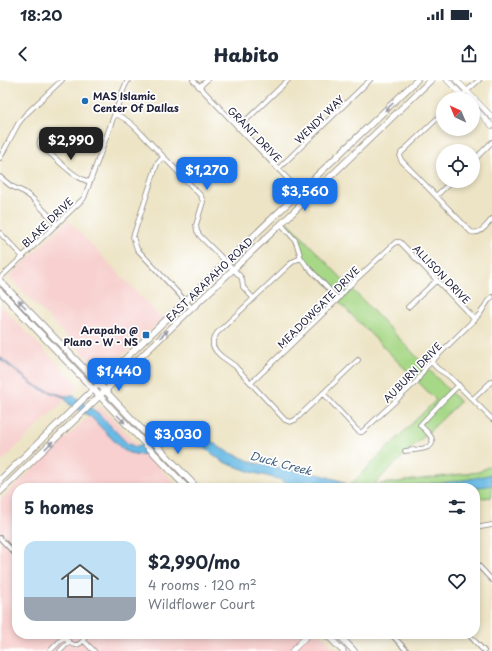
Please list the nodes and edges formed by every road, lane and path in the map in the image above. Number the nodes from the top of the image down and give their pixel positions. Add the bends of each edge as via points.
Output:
1 (62, 80) edge
2 (128, 80) edge
3 (192, 80) edge
4 (206, 80) edge
5 (288, 80) edge
6 (370, 80) edge
7 (417, 80) edge
8 (431, 80) edge
9 (448, 80) edge
10 (456, 80) edge
11 (479, 80) edge
12 (199, 87) junction
13 (467, 91) junction
14 (457, 92) edge
15 (480, 113) edge
16 (114, 114) junction
17 (492, 117) edge
18 (436, 120) edge
19 (492, 126) edge
20 (238, 128) junction
21 (492, 142) edge
22 (47, 151) dead end
23 (480, 154) edge
24 (164, 157) junction
25 (0, 158) edge
26 (278, 169) junction
27 (0, 177) edge
28 (90, 182) junction
29 (445, 188) edge
30 (300, 192) junction
31 (436, 196) junction
32 (306, 198) junction
33 (492, 219) edge
34 (57, 224) junction
35 (281, 224) junction
36 (0, 232) edge
37 (253, 237) junction
38 (265, 238) junction
39 (396, 242) joint
40 (23, 257) junction
41 (301, 258) junction
42 (226, 262) junction
43 (232, 269) junction
44 (0, 278) edge
45 (436, 280) junction
46 (0, 282) edge
47 (0, 291) edge
48 (492, 297) edge
49 (253, 298) junction
50 (338, 299) junction
51 (186, 301) junction
52 (408, 307) dead end
53 (192, 308) junction
54 (475, 320) junction
55 (358, 360) dead end
56 (431, 362) junction
57 (492, 380) edge
58 (251, 383) junction
59 (99, 384) junction
60 (459, 385) junction
61 (93, 390) junction
62 (106, 390) junction
63 (323, 393) junction
64 (99, 396) junction
65 (473, 399) junction
66 (492, 419) edge
67 (404, 451) dead end
68 (0, 480) edge
69 (182, 483) edge
70 (193, 483) edge
71 (0, 492) edge
72 (492, 525) edge
73 (480, 527) edge
74 (0, 538) edge
75 (12, 551) edge
76 (480, 567) edge
77 (492, 580) edge
78 (60, 639) edge
79 (67, 639) edge
80 (304, 639) edge
81 (331, 639) edge
82 (343, 639) edge
83 (396, 639) edge
84 (473, 639) edge
85 (84, 640) joint
86 (69, 642) junction
87 (50, 651) edge
88 (60, 651) edge
89 (94, 651) edge
90 (292, 651) edge
91 (343, 651) edge
92 (354, 651) edge
93 (407, 651) edge
94 (484, 651) edge

1 - 25 street via 18,124
2 - 16 street, BLAKE DRIVE
3 - 12 street, GRANT DRIVE
4 - 12 street
5 - 20 street
6 - 26 street, WENDY WAY
7 -> 30 main road, EAST ARAPAHO ROAD
8 - 32 main road, EAST ARAPAHO ROAD
9 - 14 street
10 - 13 street
11 - 13 street
12 - 20 street, GRANT DRIVE
13 - 17 street
15 - 19 street
16 - 24 street via 127,120
16 - 28 street, BLAKE DRIVE
18 - 31 street via 401,153 400,157
20 - 26 street, GRANT DRIVE
21 - 23 street
22 - 28 street via 84,181
24 - 42 street via 201,196 203,202 196,225 197,231
24 - 51 street via 157,164 132,237 137,250
26 - 30 street, GRANT DRIVE
27 - 34 street via 33,199
28 - 34 street, BLAKE DRIVE via 84,198
29 - 31 street
30 - 32 street, GRANT DRIVE
30 - 37 main road, EAST ARAPAHO ROAD
31 - 33 street via 470,232 479,232
32 - 35 main road, EAST ARAPAHO ROAD
34 - 40 street, BLAKE DRIVE
35 - 38 main road, EAST ARAPAHO ROAD
35 - 41 street via 295,240
36 - 40 street
37 - 38 main road
37 - 42 main road, EAST ARAPAHO ROAD
38 - 43 main road, EAST ARAPAHO ROAD
39 - 45 street, ALLISON DRIVE via 400,242
39 - 50 street, MEADOWGATE DRIVE
40 - 44 street, BLAKE DRIVE
41 - 49 street via 289,264
41 - 50 street
42 - 43 street
42 - 51 main road, EAST ARAPAHO ROAD
43 - 49 street via 240,276 243,287
43 - 53 main road, EAST ARAPAHO ROAD
45 - 52 street
45 - 54 street, ALLISON DRIVE
59 -> 46 main road
47 - 61 main road
48 - 54 street, AUBURN DRIVE
49 - 58 street via 213,340 216,351
50 - 58 street, MEADOWGATE DRIVE
51 - 53 street
51 - 59 main road, EAST ARAPAHO ROAD
62 -> 53 main road, EAST ARAPAHO ROAD
54 - 56 street, AUBURN DRIVE
55 - 63 street
56 - 60 street
56 - 63 street, AUBURN DRIVE via 417,381 362,432 357,430
57 - 65 street
58 - 63 street via 285,420 290,422
59 - 61 main road, EAST ARAPAHO ROAD
59 - 62 main road
60 - 65 street
60 - 67 street via 420,425 432,438 431,445
61 - 64 main road
61 - 68 main road, EAST ARAPAHO ROAD
62 - 64 main road, EAST ARAPAHO ROAD
62 - 70 main road
64 -> 69 main road
71 -> 64 main road, EAST ARAPAHO ROAD
65 - 66 street
72 - 73 street
74 - 75 street
76 - 77 street
78 - 87 street
79 - 86 street
80 - 90 street
81 - 91 main road
82 - 92 main road
83 - 93 street
84 - 94 street
85 - 86 street via 79,644
85 - 89 street
86 - 88 street

